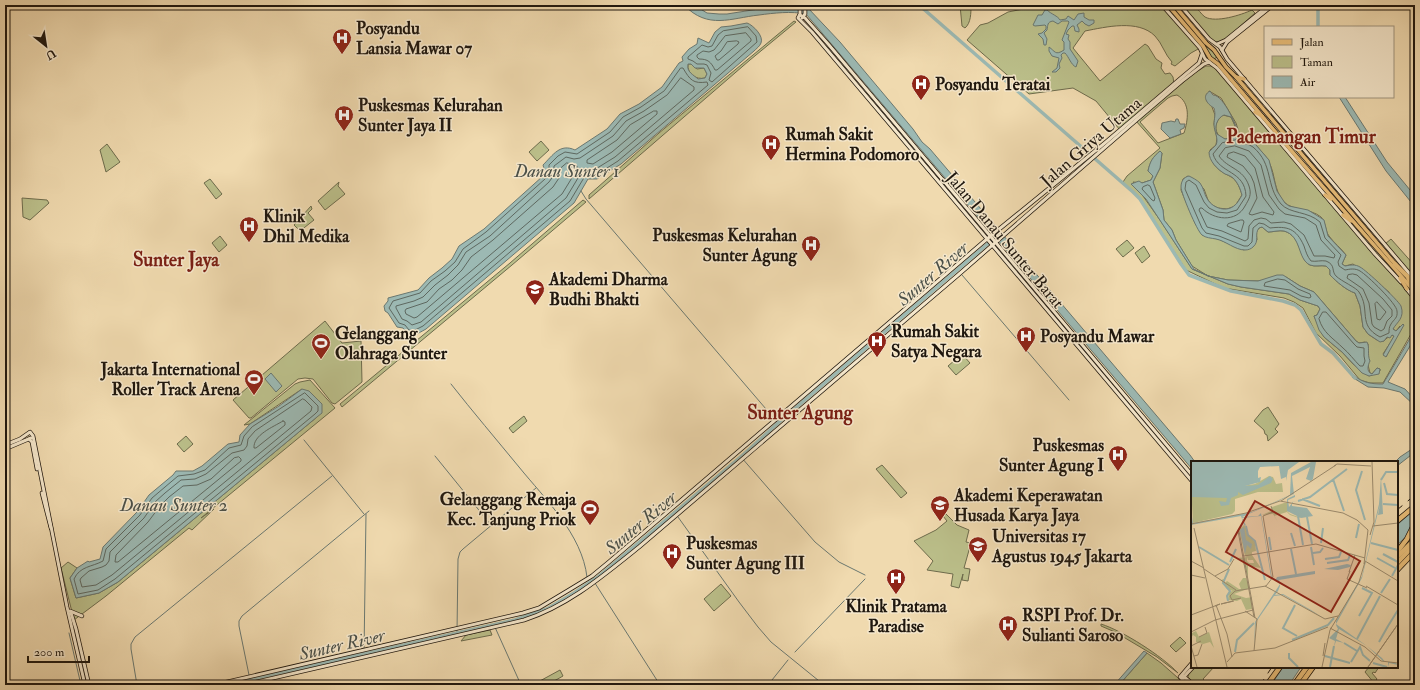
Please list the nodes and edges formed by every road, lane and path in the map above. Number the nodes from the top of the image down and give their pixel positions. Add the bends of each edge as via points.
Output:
1 (805, 5) edge
2 (1174, 5) edge
3 (1180, 5) edge
4 (1269, 5) edge
5 (1273, 5) edge
6 (800, 6) edge
7 (1166, 6) edge
8 (1260, 13) junction
9 (801, 16) junction
10 (1191, 19) junction
11 (1204, 40) junction
12 (1217, 44) junction
13 (1210, 46) junction
14 (1206, 50) junction
15 (1222, 50) junction
16 (1202, 54) junction
17 (1219, 57) junction
18 (1215, 61) junction
19 (1209, 62) junction
20 (1228, 75) junction
21 (1236, 77) junction
22 (1244, 79) junction
23 (1229, 82) junction
24 (1255, 112) junction
25 (1263, 117) junction
26 (1289, 132) junction
27 (1295, 146) junction
28 (1095, 153) junction
29 (1309, 162) junction
30 (1304, 166) junction
31 (1325, 195) junction
32 (1338, 196) junction
33 (1346, 200) junction
34 (1336, 202) junction
35 (1350, 210) junction
36 (1343, 215) junction
37 (1357, 225) junction
38 (992, 240) junction
39 (1383, 243) junction
40 (1379, 244) junction
41 (1393, 265) junction
42 (1415, 280) edge
43 (1415, 284) edge
44 (1415, 288) edge
45 (1407, 289) junction
46 (1415, 292) edge
47 (1415, 299) edge
48 (887, 325) junction
49 (892, 330) junction
50 (1149, 427) junction
51 (33, 436) junction
52 (29, 439) junction
53 (5, 445) edge
54 (5, 449) edge
55 (1191, 474) edge
56 (1191, 480) edge
57 (685, 503) junction
58 (1415, 506) edge
59 (48, 516) junction
60 (1398, 521) edge
61 (1415, 523) edge
62 (1415, 539) edge
63 (1415, 544) edge
64 (1415, 548) edge
65 (1398, 551) edge
66 (1415, 551) edge
67 (1398, 557) edge
68 (1398, 562) edge
69 (1398, 565) edge
70 (1398, 569) edge
71 (68, 605) junction
72 (70, 612) junction
73 (82, 616) dead end
74 (1191, 664) edge
75 (1192, 668) edge
76 (1279, 668) edge
77 (1307, 668) edge
78 (1311, 668) edge
79 (1184, 675) junction
80 (86, 685) edge
81 (89, 685) edge
82 (214, 685) edge
83 (243, 685) edge
84 (1189, 685) edge
85 (1194, 685) edge
86 (1267, 685) edge
87 (1294, 685) edge
88 (1300, 685) edge

1 - 9 main road
2 - 11 main road
3 - 10 main road
4 - 8 main road
5 - 8 main road
6 - 9 main road
7 - 14 main road
7 - 16 main road
8 - 12 main road via 1226,40
8 - 15 main road via 1227,42
9 - 38 main road, Jalan Danau Sunter Barat
10 - 11 main road
10 - 12 main road
11 - 13 main road
12 - 15 main road
13 - 14 main road via 1209,50
13 - 17 main road
14 - 18 main road
15 - 22 main road
16 - 19 main road
16 - 28 main road, Jalan Griya Utama via 1196,66
17 - 18 main road via 1215,58
17 - 21 main road
18 - 20 main road
19 - 23 main road
19 - 28 main road, Jalan Griya Utama
20 - 23 main road
20 - 25 main road
21 - 22 main road
21 - 27 main road
22 - 26 main road
23 - 24 main road
24 - 25 main road
24 - 31 main road
25 - 30 main road
26 - 27 main road
26 - 33 main road
27 - 29 main road
28 - 38 main road, Jalan Griya Utama via 1005,234
28 - 38 main road, Jalan Griya Utama via 999,229
29 - 30 main road
29 - 32 main road
30 - 34 main road
31 - 34 main road
31 - 36 main road
32 - 33 main road
32 - 35 main road
33 - 35 main road
33 - 39 main road
34 - 37 main road
35 - 40 main road
36 - 37 main road
36 - 45 main road
37 - 41 main road
38 - 48 main road via 953,268
38 - 49 main road via 958,275
38 - 50 main road, Jalan Danau Sunter Barat
39 - 40 main road
39 - 42 main road
40 - 41 main road
41 - 43 highway
41 - 44 main road
41 - 45 main road
41 - 46 main road
45 - 47 main road
48 - 49 main road
48 - 57 main road via 776,419
49 - 57 main road via 743,458
50 - 55 main road, Jalan Danau Sunter Barat
50 - 56 main road, Jalan Danau Sunter Barat
51 - 52 main road
51 - 53 main road via 30,432
51 - 59 main road
52 - 54 main road
52 - 59 main road via 34,449
57 - 82 main road via 592,576 539,608
57 - 83 main road via 596,582 540,615
58 - 60 highway
59 - 71 main road
61 - 65 highway
62 - 67 highway
63 - 68 highway
64 - 69 highway
66 - 70 highway
71 - 72 main road
71 - 80 main road
72 - 73 main road
72 - 81 main road
74 - 79 main road
75 - 79 main road
76 - 86 highway
77 - 87 highway
78 - 88 highway
79 - 84 main road
79 - 85 main road

